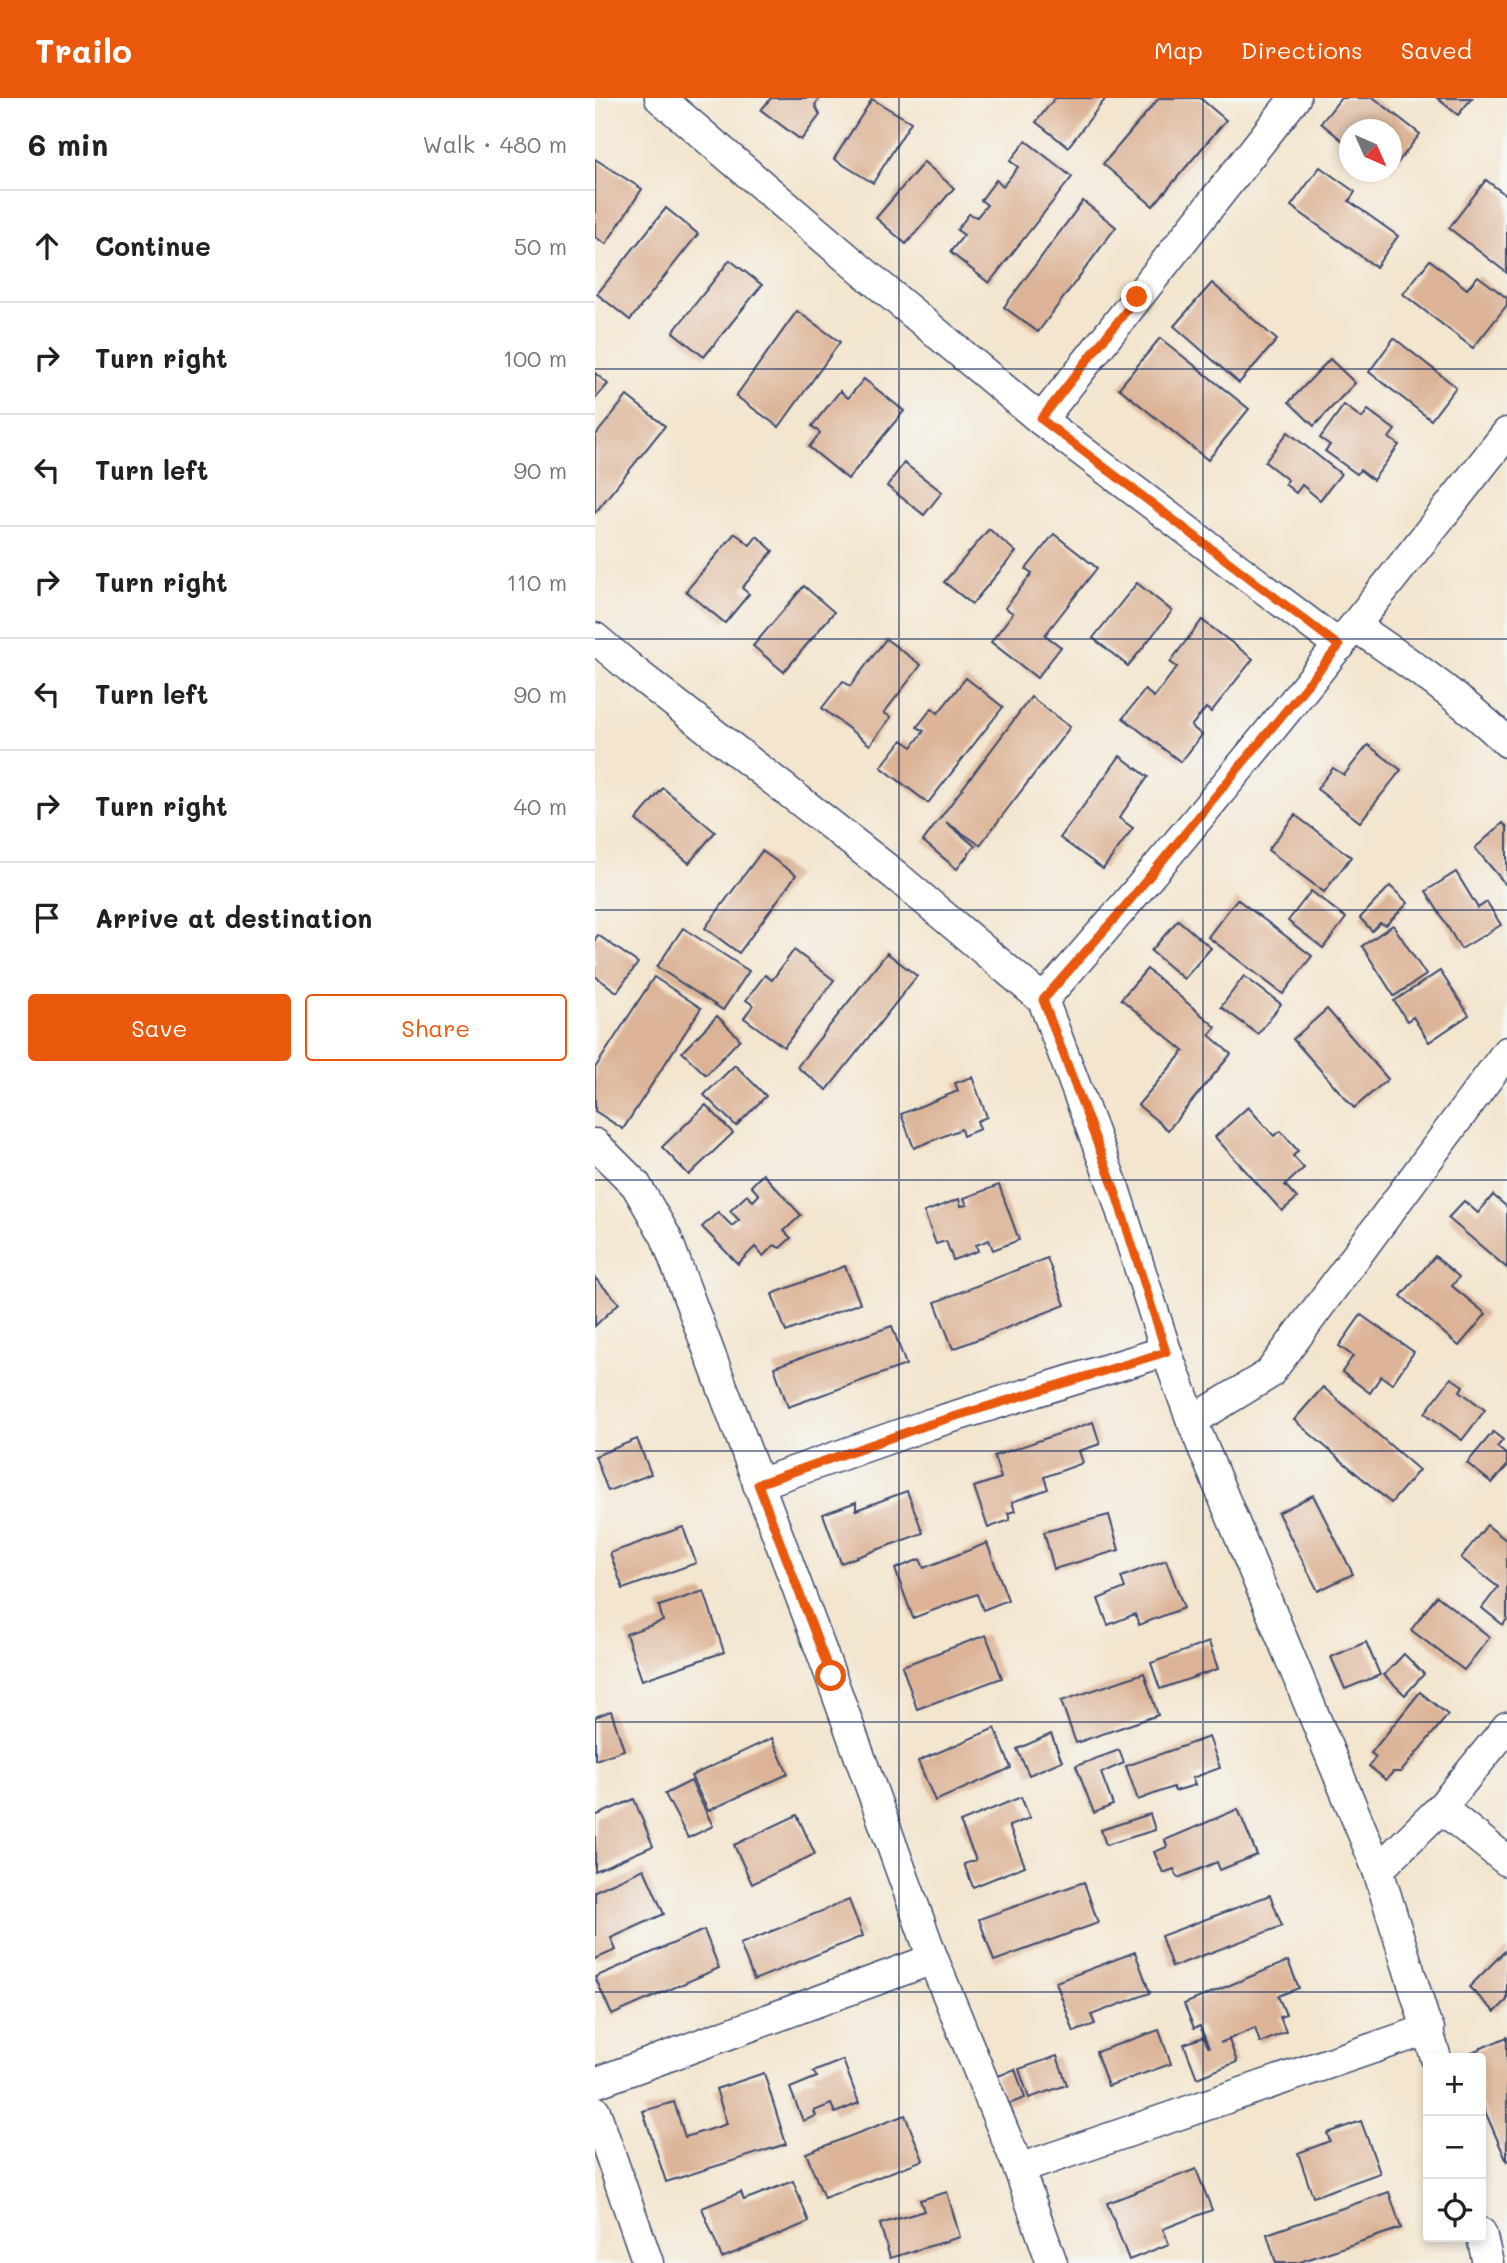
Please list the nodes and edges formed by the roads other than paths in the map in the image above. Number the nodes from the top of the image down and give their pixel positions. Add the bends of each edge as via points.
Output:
1 (660, 98) edge
2 (1295, 98) edge
3 (1041, 419) junction
4 (1507, 433) edge
5 (1347, 636) junction
6 (595, 638) edge
7 (1507, 742) edge
8 (1043, 1000) junction
9 (1507, 1052) edge
10 (595, 1144) edge
11 (1166, 1352) junction
12 (1192, 1421) junction
13 (758, 1484) junction
14 (1507, 1727) edge
15 (1441, 1808) junction
16 (1507, 1861) edge
17 (1378, 1870) junction
18 (933, 1959) junction
19 (1429, 2029) junction
20 (1435, 2053) edge
21 (595, 2083) edge
22 (595, 2112) edge
23 (1019, 2169) junction
24 (1483, 2242) edge
25 (648, 2263) edge
26 (1052, 2263) edge
27 (1488, 2263) edge

1 - 3 street
2 - 3 street
3 - 5 street
4 - 5 street
5 - 7 street via 1425,674
5 - 8 street
6 - 8 street via 895,875
8 - 11 street via 1114,1188
9 - 12 street via 1269,1374
10 - 13 street via 636,1185 666,1237
11 - 12 street
11 - 13 street via 930,1424
12 - 17 street
13 - 18 street
14 - 15 street
15 - 16 street
15 - 17 street
17 - 19 street
18 - 21 street
18 - 23 street
19 - 20 street
19 - 23 street
22 - 25 street
23 - 26 street
24 - 27 street

